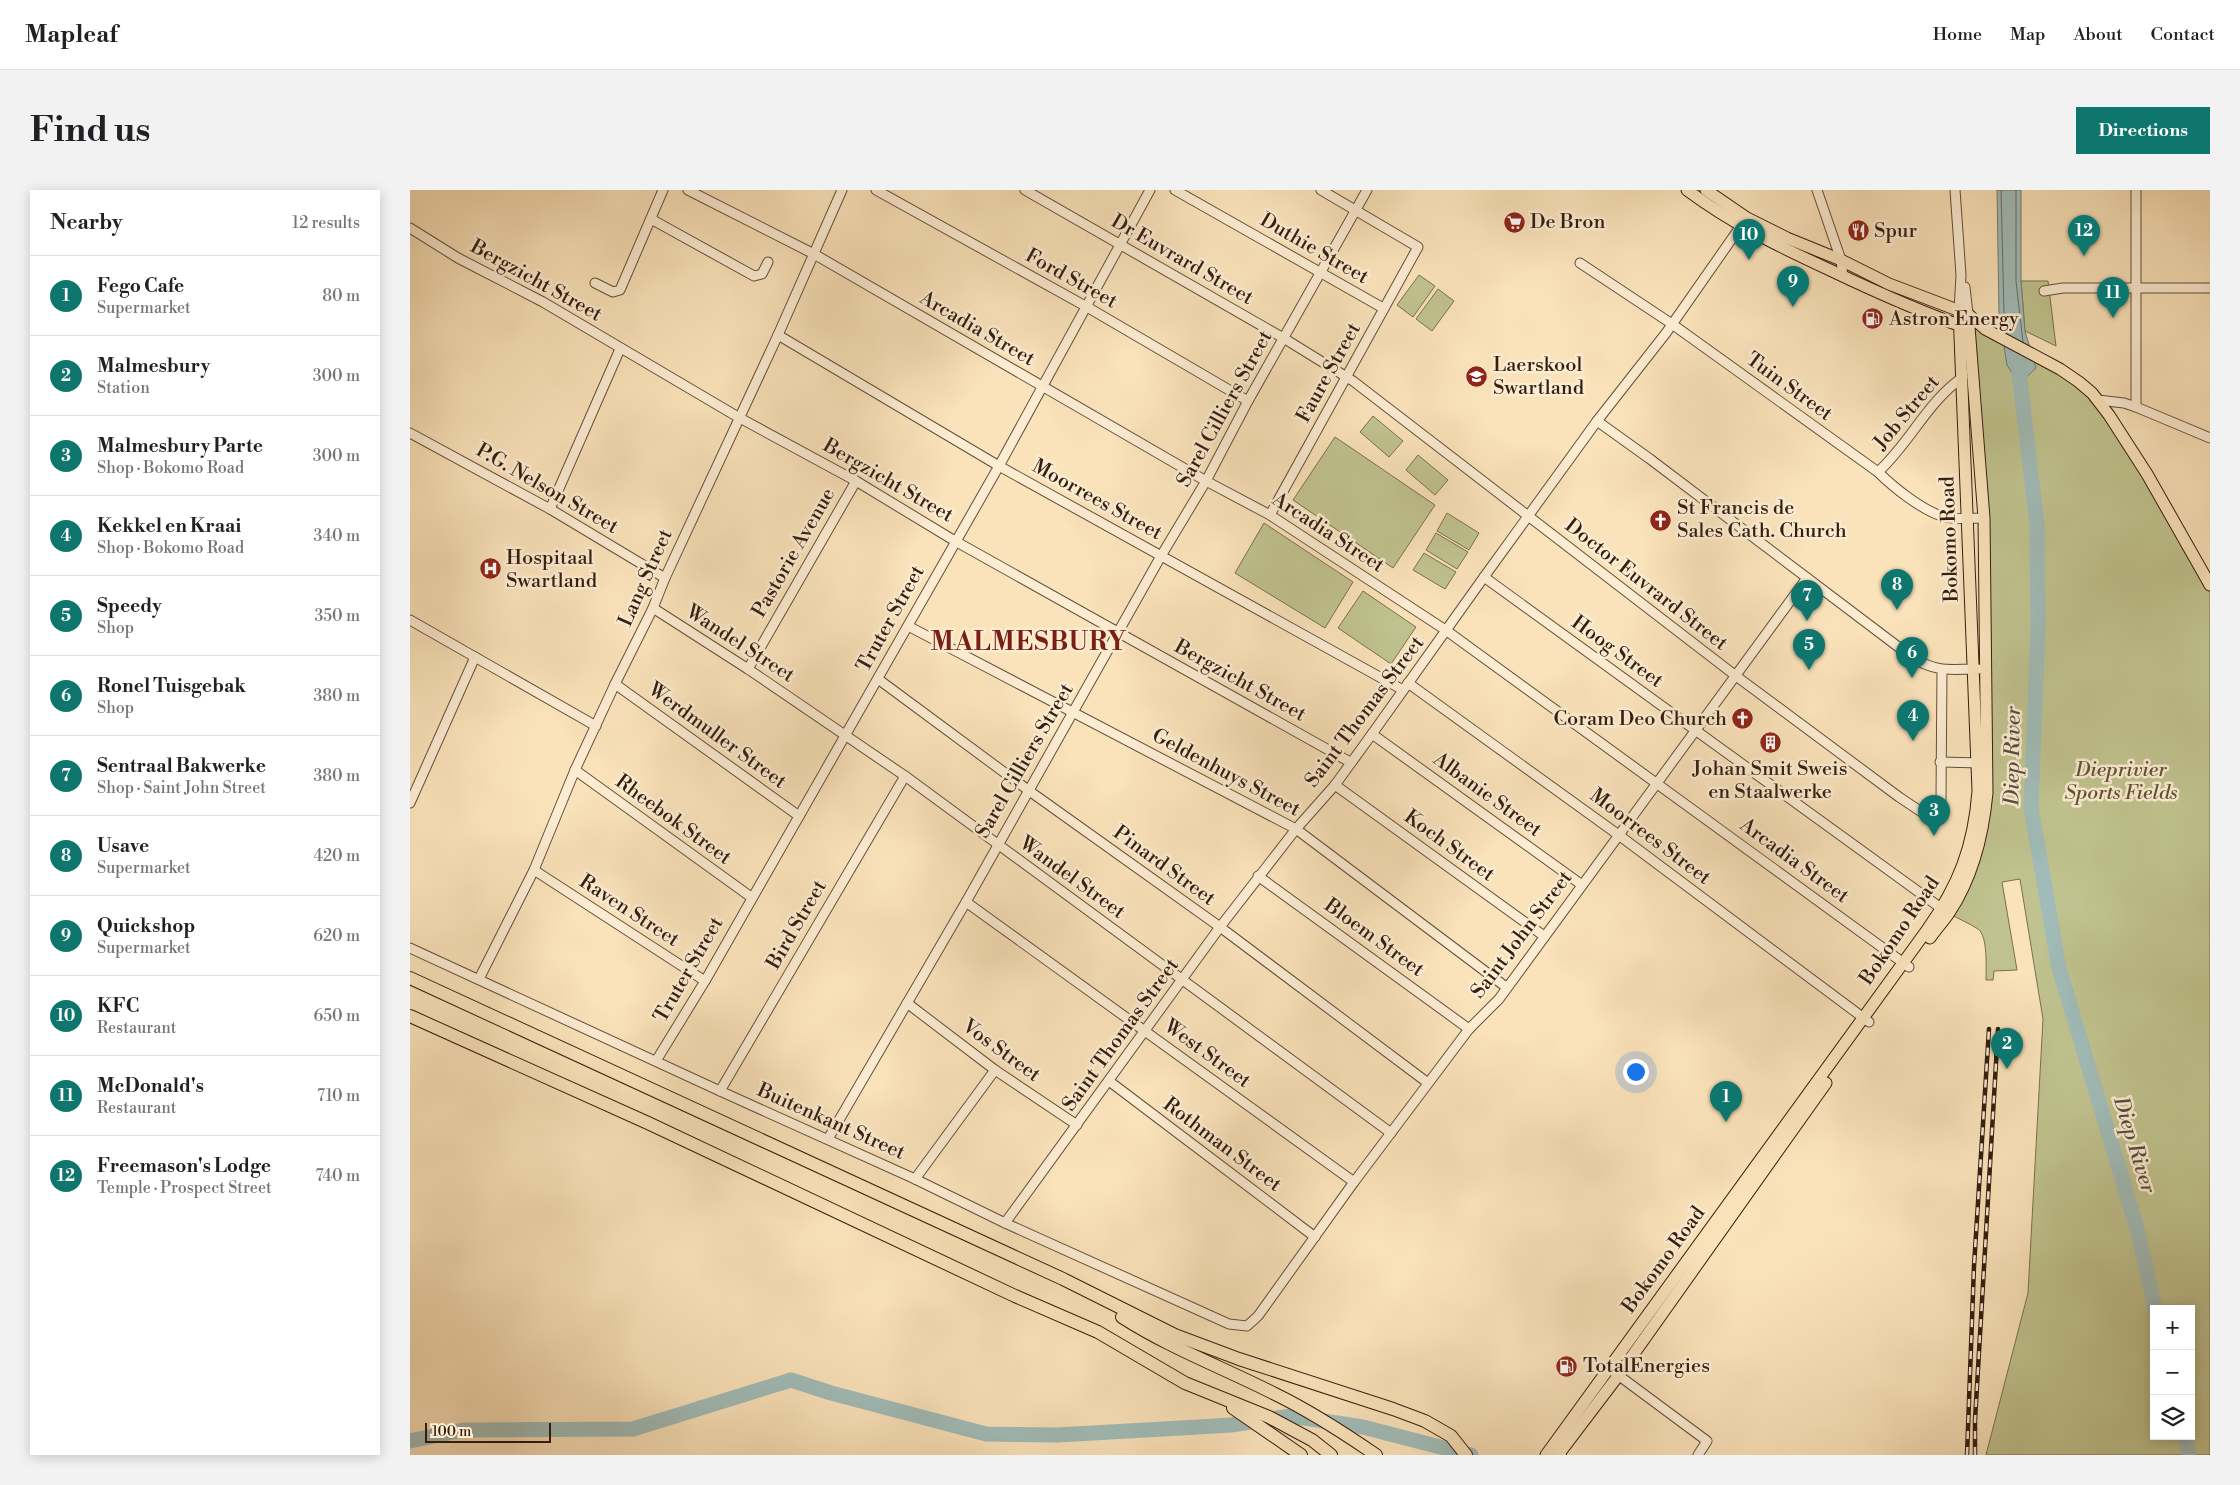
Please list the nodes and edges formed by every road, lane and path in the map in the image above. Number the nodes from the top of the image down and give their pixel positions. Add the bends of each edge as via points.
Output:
1 (663, 190) edge
2 (688, 190) edge
3 (842, 190) edge
4 (876, 190) edge
5 (1025, 190) edge
6 (1150, 190) edge
7 (1175, 190) edge
8 (1321, 190) edge
9 (1368, 190) edge
10 (1687, 190) edge
11 (1706, 190) edge
12 (1817, 190) edge
13 (1955, 190) edge
14 (2136, 190) edge
15 (1357, 210) junction
16 (651, 219) junction
17 (1744, 222) junction
18 (410, 228) edge
19 (1120, 244) junction
20 (814, 254) junction
21 (1841, 260) junction
22 (768, 262) dead end
23 (1580, 263) dead end
24 (1321, 273) junction
25 (1843, 277) junction
26 (594, 283) dead end
27 (2210, 288) edge
28 (2136, 289) junction
29 (2044, 291) dead end
30 (1087, 307) junction
31 (1384, 308) junction
32 (1964, 312) junction
33 (1672, 324) junction
34 (1965, 327) junction
35 (1985, 329) junction
36 (778, 335) junction
37 (1285, 339) junction
38 (620, 349) junction
39 (1347, 377) junction
40 (1963, 377) junction
41 (1042, 388) junction
42 (2098, 400) junction
43 (1248, 401) junction
44 (2136, 407) junction
45 (738, 417) junction
46 (1597, 421) junction
47 (410, 433) edge
48 (2210, 438) edge
49 (1891, 460) junction
50 (999, 466) junction
51 (1878, 472) junction
52 (856, 481) junction
53 (1206, 481) junction
54 (1894, 488) junction
55 (550, 509) junction
56 (1270, 515) junction
57 (1529, 517) junction
58 (1968, 518) junction
59 (1984, 518) junction
60 (955, 541) junction
61 (1161, 556) junction
62 (1484, 577) junction
63 (665, 578) junction
64 (1807, 578) junction
65 (2210, 585) edge
66 (653, 608) junction
67 (410, 620) edge
68 (908, 626) junction
69 (1447, 631) junction
70 (1118, 633) junction
71 (475, 657) junction
72 (748, 668) junction
73 (1974, 669) junction
74 (1987, 669) junction
75 (1942, 670) junction
76 (1736, 676) junction
77 (878, 679) junction
78 (615, 684) junction
79 (1406, 687) junction
80 (1073, 713) junction
81 (596, 726) junction
82 (1694, 731) junction
83 (1372, 734) junction
84 (846, 735) junction
85 (1350, 762) junction
86 (1940, 762) junction
87 (1982, 763) junction
88 (575, 770) junction
89 (905, 776) junction
90 (1657, 783) junction
91 (1334, 785) junction
92 (1028, 790) junction
93 (410, 803) edge
94 (799, 816) junction
95 (1296, 829) junction
96 (1620, 836) junction
97 (996, 845) junction
98 (534, 870) junction
99 (1258, 876) junction
100 (1582, 885) junction
101 (751, 897) junction
102 (966, 902) junction
103 (1945, 911) junction
104 (1220, 927) junction
105 (1544, 936) junction
106 (410, 948) edge
107 (1906, 965) junction
108 (410, 978) edge
109 (479, 979) junction
110 (1182, 980) junction
111 (705, 981) junction
112 (1506, 988) junction
113 (907, 1003) junction
114 (410, 1016) edge
115 (1866, 1020) junction
116 (1469, 1029) junction
117 (1145, 1030) junction
118 (656, 1061) junction
119 (995, 1070) junction
120 (1109, 1081) junction
121 (1428, 1083) junction
122 (720, 1092) junction
123 (1077, 1125) junction
124 (1391, 1132) junction
125 (828, 1138) junction
126 (915, 1178) junction
127 (1354, 1182) junction
128 (1005, 1223) junction
129 (1315, 1237) junction
130 (1063, 1279) junction
131 (1238, 1326) joint
132 (1613, 1372) junction
133 (1212, 1394) junction
134 (1299, 1453) edge
135 (1559, 1454) edge
136 (1331, 1455) edge
137 (1376, 1455) edge
138 (1466, 1455) edge
139 (1546, 1455) edge
140 (1698, 1455) edge

1 - 16 street
2 - 20 street, Arcadia Street
3 - 20 street, Lang Street
4 - 30 street, Ford Street
5 - 19 street, Dr Euvrard Street
6 - 19 street, Truter Street
7 - 24 street, Duthie Street
8 - 15 street
9 - 15 street, Sarel Cilliers Street
10 - 17 main road via 1720,214
11 - 17 main road
12 - 21 street
13 - 32 street
14 - 28 street
15 - 24 street, Sarel Cilliers Street
15 - 31 street, Faure Street via 1418,248
16 - 22 street via 754,276 762,274
16 - 26 street via 620,290 613,292
17 - 21 main road
17 - 25 main road
17 - 33 street, Saint Thomas Street
18 - 38 street, Bergzicht Street
19 - 30 street, Truter Street
19 - 37 street, Dr Euvrard Street
20 - 36 street, Lang Street
20 - 41 street, Arcadia Street
21 - 25 street
21 - 32 main road via 1889,284
23 - 33 street, Tuin Street
24 - 31 street, Duthie Street
24 - 37 street, Sarel Cilliers Street
25 - 34 main road
27 - 28 street
28 - 29 street via 2063,288
28 - 44 street
30 - 41 street, Truter Street
30 - 43 street, Ford Street
31 - 39 street, Faure Street
32 - 34 main road
32 - 35 main road
33 - 46 street, Saint Thomas Street
33 - 51 street, Tuin Street
34 - 35 main road
34 - 40 main road, Bokomo Road
34 - 59 main road, Bokomo Road
35 - 42 main road via 2070,376
36 - 45 street, Lang Street
36 - 50 street, Moorrees Street
37 - 39 street, Dr Euvrard Street
37 - 43 street, Sarel Cilliers Street
38 - 45 street, Bergzicht Street
38 - 55 street
39 - 56 street, Faure Street
39 - 57 street, Doctor Euvrard Street
40 - 49 street, Job Street via 1937,398
40 - 58 main road, Bokomo Road
41 - 50 street, Truter Street
41 - 53 street, Arcadia Street
42 - 44 street via 2124,402
42 - 65 main road via 2147,474
43 - 53 street, Sarel Cilliers Street
44 - 48 street
45 - 52 street, Bergzicht Street
45 - 63 street, Lang Street
46 - 57 street, Saint Thomas Street
46 - 64 street
47 - 55 street, P.G. Nelson Street
49 - 51 street, Job Street
49 - 54 street via 1890,476
50 - 60 street, Truter Street
50 - 61 street, Moorrees Street
51 - 54 street, Tuin Street
52 - 60 street, Bergzicht Street
52 - 72 street, Pastorie Avenue
53 - 56 street, Arcadia Street
53 - 61 street, Sarel Cilliers Street
54 - 58 street, Tuin Street via 1934,513
55 - 63 street, P.G. Nelson Street
56 - 69 street, Arcadia Street
57 - 62 street, Saint Thomas Street
57 - 76 street, Doctor Euvrard Street
58 - 59 street, Tuin Street
58 - 73 main road, Bokomo Road
59 - 74 main road, Bokomo Road
60 - 68 street, Truter Street
60 - 70 street, Bergzicht Street
61 - 70 street, Sarel Cilliers Street
61 - 79 street, Moorrees Street
62 - 69 street, Saint Thomas Street
62 - 82 street, Hoog Street
63 - 66 street, Lang Street
64 - 75 street via 1912,658
64 - 76 street, Saint John Street
66 - 72 street, Wandel Street
66 - 78 street, Lang Street
67 - 71 street
68 - 77 street, Truter Street
68 - 80 street, Geldenhuys Street
69 - 79 street, Saint Thomas Street
69 - 90 street, Arcadia Street
70 - 80 street, Sarel Cilliers Street
70 - 85 street, Bergzicht Street
71 - 81 street
71 - 93 street
72 - 84 street, Wandel Street
73 - 74 street
73 - 75 street
73 - 87 main road, Bokomo Road
74 - 87 main road, Bokomo Road
75 - 86 street
76 - 82 street, Saint John Street
76 - 86 street, Doctor Euvrard Street via 1910,806 1923,812 1930,813 1941,800
77 - 84 street, Truter Street
77 - 92 street, Pinard Street
78 - 81 street, Lang Street
78 - 94 street, Werdmuller Street
79 - 83 street, Saint Thomas Street
79 - 96 street, Moorrees Street
80 - 92 street, Sarel Cilliers Street
80 - 95 street, Geldenhuys Street
81 - 88 street, Lang Street
82 - 90 street, Saint John Street
82 - 103 street, Hoog Street
83 - 85 street, Saint Thomas Street
83 - 100 street, Albanie Street
84 - 89 street, Wandel Street
84 - 94 street, Truter Street
85 - 91 street, Saint Thomas Street
86 - 87 street
87 - 103 main road, Bokomo Road via 1971,842
88 - 98 street, Lang Street
88 - 101 street, Rheebok Street
89 - 97 street, Wandel Street
89 - 122 street, Bird Street
90 - 96 street, Saint John Street
90 - 107 street, Arcadia Street
91 - 95 street, Saint Thomas Street
91 - 105 street, Koch Street
92 - 97 street, Sarel Cilliers Street
92 - 104 street, Pinard Street
94 - 101 street, Truter Street
95 - 99 street, Saint Thomas Street
95 - 112 street, Geldenhuys Street
96 - 100 street, Saint John Street
96 - 115 street, Moorrees Street
97 - 102 street, Sarel Cilliers Street
97 - 110 street, Wandel Street
98 - 109 street, Lang Street
98 - 111 street, Raven Street
99 - 104 street, Saint Thomas Street
99 - 116 street, Bloem Street
100 - 105 street, Saint John Street
101 - 111 street, Truter Street
102 - 113 street, Sarel Cilliers Street
102 - 117 street, West Street
103 - 107 main road, Bokomo Road
104 - 110 street, Saint Thomas Street
104 - 121 street, Pinard Street
105 - 112 street, Saint John Street
106 - 109 street, Buitenkant Street
107 - 115 main road, Bokomo Road
108 - 130 highway
109 - 118 street, Buitenkant Street
110 - 117 street, Saint Thomas Street
110 - 124 street, Wandel Street
111 - 118 street, Truter Street
112 - 116 street, Saint John Street
113 - 119 street, Vos Street
113 - 125 street, Sarel Cilliers Street
114 - 133 highway via 1098,1332 1185,1383
115 - 132 main road, Bokomo Road
116 - 121 street, Saint John Street
117 - 120 street, Saint Thomas Street
117 - 127 street, West Street
118 - 122 street, Buitenkant Street
119 - 123 street, Vos Street
119 - 126 street
120 - 123 street, Saint Thomas Street
120 - 129 street, Rothman Street
121 - 124 street, Saint John Street
122 - 125 street, Buitenkant Street
123 - 128 street, Saint Thomas Street
124 - 127 street, Saint John Street
125 - 126 street, Buitenkant Street
126 - 128 street, Buitenkant Street
127 - 129 street, Saint John Street
128 - 131 street, Buitenkant Street
129 - 131 street, Saint John Street via 1258,1316 1247,1326
130 - 137 highway via 1152,1336 1276,1394
130 - 138 highway via 1175,1335 1425,1421 1451,1436
132 - 135 main road, Bokomo Road
132 - 139 main road, Bokomo Road
132 - 140 street via 1707,1440
133 - 134 highway
133 - 136 highway via 1269,1417 1312,1440

